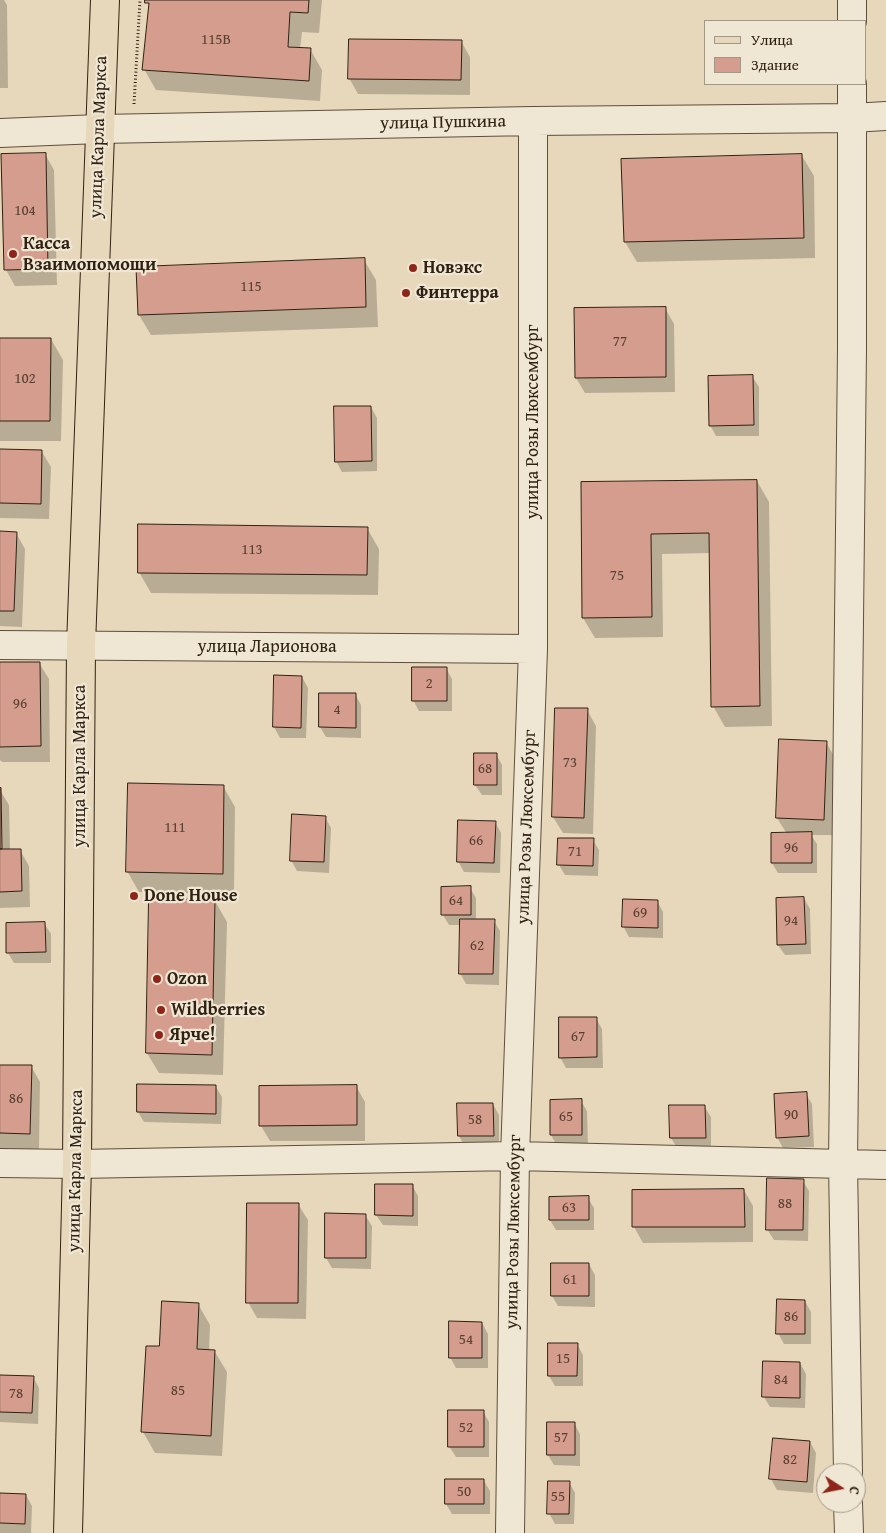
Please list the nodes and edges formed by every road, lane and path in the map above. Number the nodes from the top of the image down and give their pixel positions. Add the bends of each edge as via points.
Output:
1 (105, 0) edge
2 (140, 0) edge
3 (852, 0) edge
4 (852, 20) edge
5 (852, 85) edge
6 (886, 116) edge
7 (852, 118) junction
8 (533, 121) junction
9 (132, 128) junction
10 (99, 129) junction
11 (0, 133) edge
12 (0, 644) edge
13 (81, 645) junction
14 (533, 649) junction
15 (515, 1156) junction
16 (0, 1163) edge
17 (843, 1163) junction
18 (77, 1164) junction
19 (886, 1165) edge
20 (848, 1463) edge
21 (848, 1513) edge
22 (68, 1533) edge
23 (510, 1533) edge
24 (849, 1533) edge

1 - 10 main road, улица Карла Маркса
2 - 9 path
3 - 4 street
5 - 7 street
6 - 7 street, улица Пушкина
7 - 8 street, улица Пушкина
7 - 17 street
8 - 9 street, улица Пушкина
8 - 14 street, улица Розы Люксембург
9 - 10 street, улица Пушкина
10 - 11 street, улица Пушкина
10 - 13 main road, улица Карла Маркса
12 - 13 street, улица Ларионова
13 - 14 street, улица Ларионова
13 - 18 main road, улица Карла Маркса
14 - 15 street, улица Розы Люксембург
15 - 17 street
15 - 18 street
15 - 23 street, улица Розы Люксембург
16 - 18 street
17 - 19 street
17 - 20 street
18 - 22 main road, улица Карла Маркса
21 - 24 street

